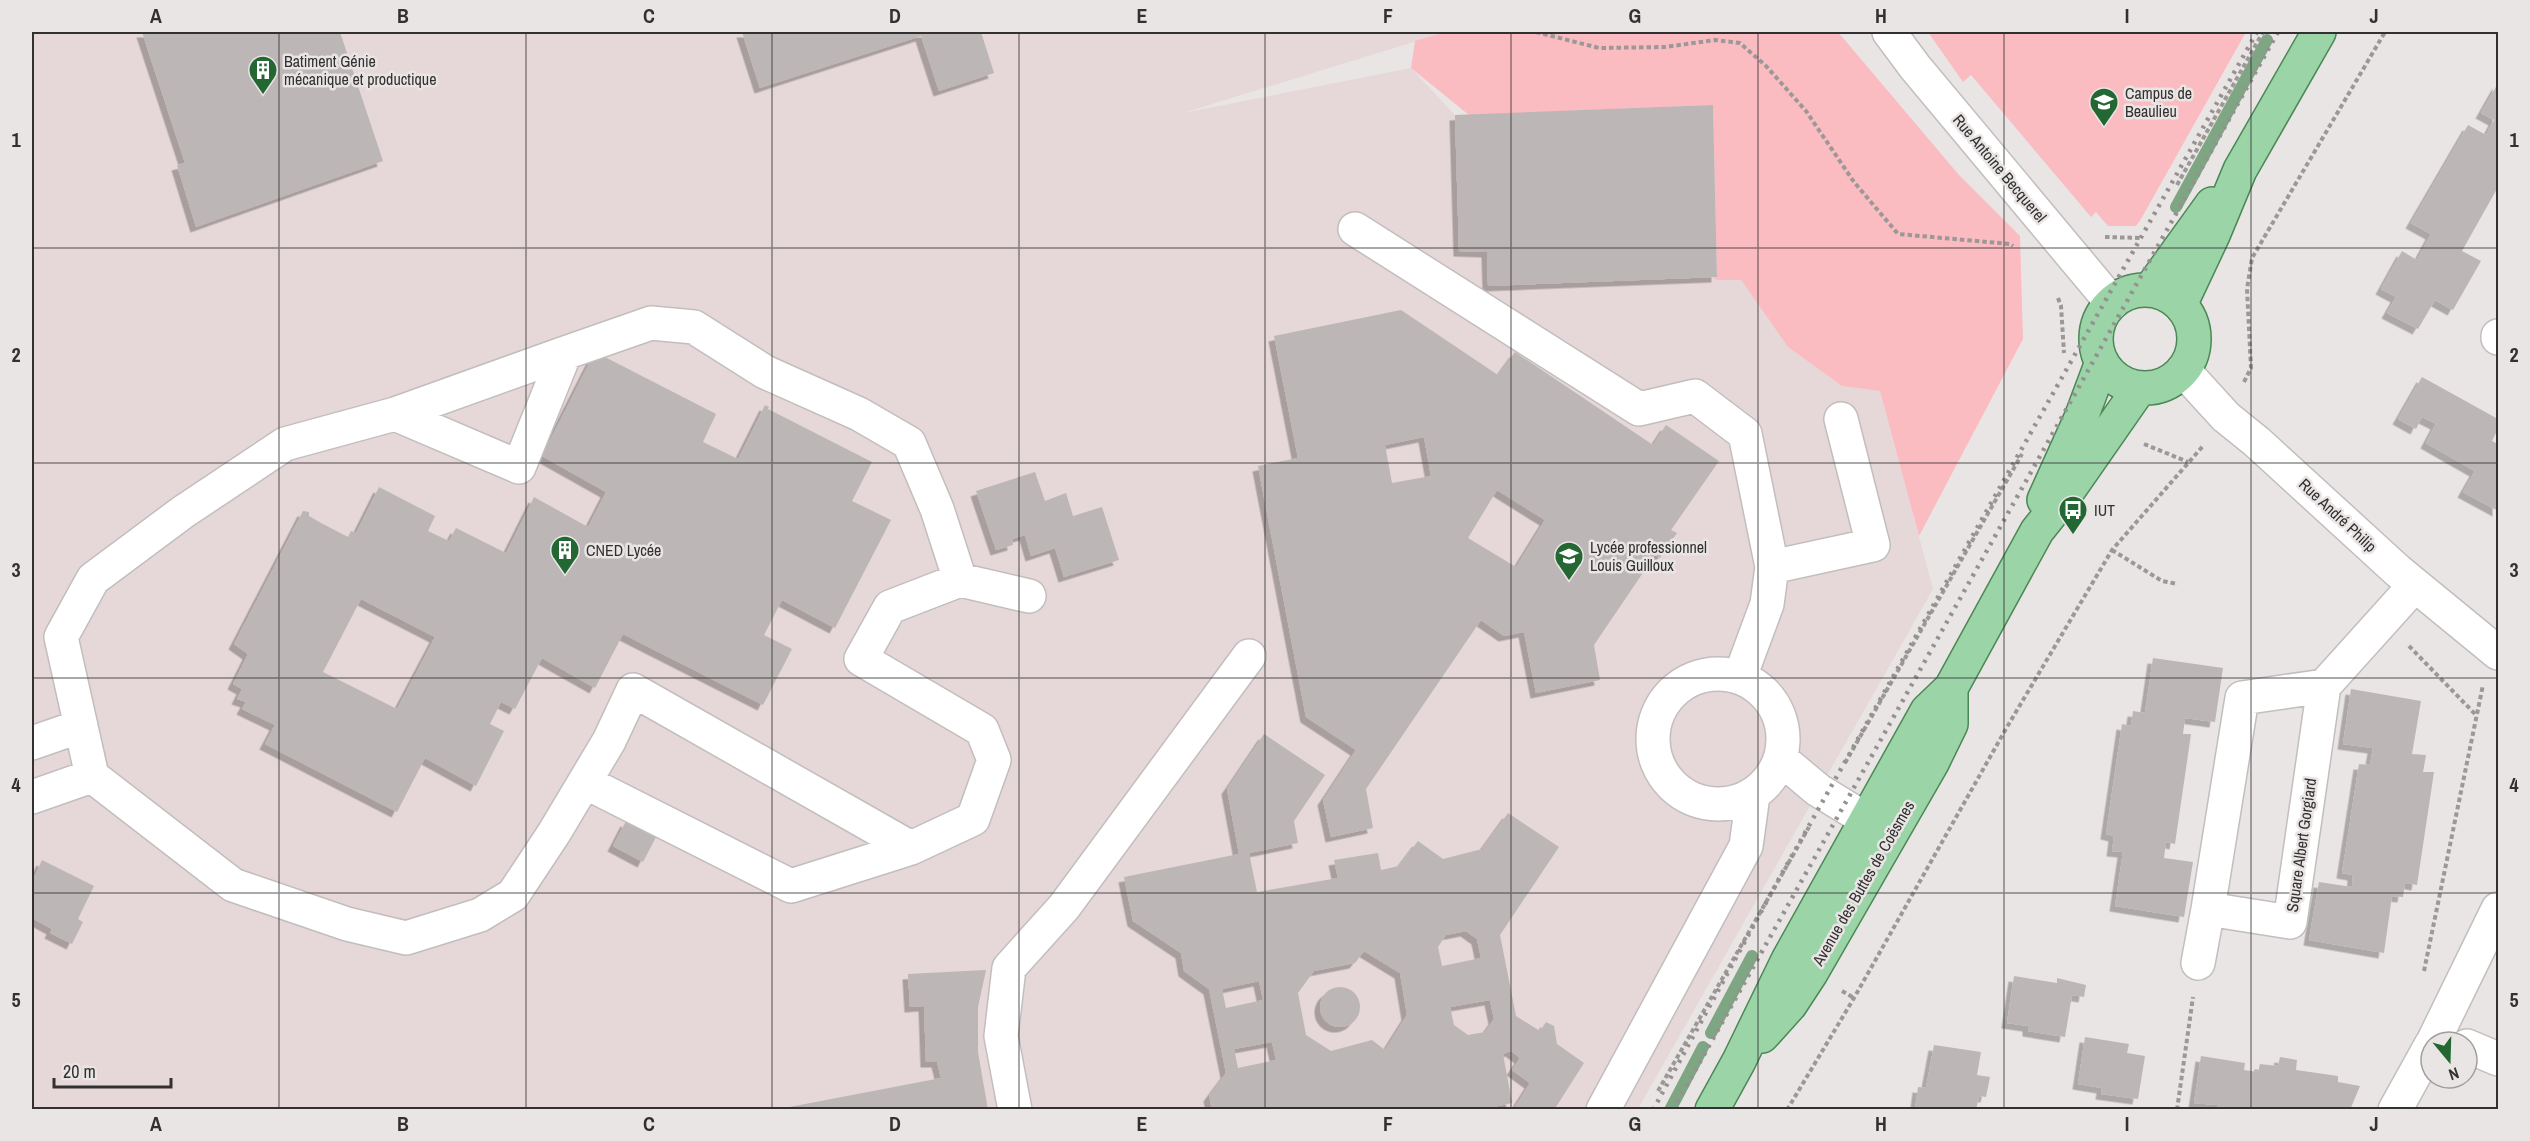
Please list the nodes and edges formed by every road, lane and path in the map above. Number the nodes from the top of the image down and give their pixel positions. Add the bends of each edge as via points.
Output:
1 (1536, 32) edge
2 (1889, 32) edge
3 (2264, 32) edge
4 (2319, 32) edge
5 (2385, 32) edge
6 (2240, 170) junction
7 (2174, 190) dead end
8 (1355, 229) dead end
9 (2018, 251) dead end
10 (2150, 290) junction
11 (2058, 297) dead end
12 (2112, 303) junction
13 (2181, 303) junction
14 (565, 353) junction
15 (2065, 362) dead end
16 (2102, 362) junction
17 (2183, 370) junction
18 (2139, 389) junction
19 (395, 414) junction
20 (2226, 417) junction
21 (1840, 419) dead end
22 (2023, 452) dead end
23 (2188, 462) dead end
24 (2005, 481) dead end
25 (2037, 531) junction
26 (2112, 550) junction
27 (1772, 567) junction
28 (960, 580) junction
29 (2178, 584) dead end
30 (2415, 585) junction
31 (1029, 596) dead end
32 (2384, 620) junction
33 (2499, 652) edge
34 (1249, 656) dead end
35 (1740, 677) junction
36 (2324, 687) junction
37 (1951, 688) junction
38 (2481, 699) dead end
39 (2477, 716) junction
40 (81, 726) junction
41 (32, 743) edge
42 (1780, 759) junction
43 (92, 776) junction
44 (585, 782) junction
45 (1753, 795) junction
46 (32, 797) edge
47 (1867, 820) junction
48 (911, 848) junction
49 (2208, 909) junction
50 (2499, 909) edge
51 (2198, 963) joint
52 (2422, 981) dead end
53 (2444, 1030) edge
54 (2479, 1051) edge
55 (2499, 1059) edge
56 (1739, 1062) junction
57 (2419, 1072) edge
58 (1015, 1110) edge
59 (1603, 1110) edge
60 (1712, 1110) edge
61 (1787, 1110) edge
62 (2177, 1110) edge
63 (2395, 1110) edge

1 - 9 path via 1599,48 1665,47 1715,40 1740,44 1766,66 1806,111 1854,182 1898,234 2010,244
2 - 12 street, Rue Antoine Becquerel
3 - 7 path
4 - 6 main road
5 - 20 path via 2252,258 2247,289 2252,368
6 - 10 main road
6 - 13 main road
8 - 27 street via 1639,409 1695,396 1745,434
10 - 12 main road via 2133,292
10 - 13 main road
11 - 15 path
12 - 16 main road via 2097,332
13 - 17 main road via 2191,319 2195,340 2190,362
14 - 19 street
14 - 19 street via 519,467
14 - 28 street via 651,323 694,327 765,372 859,414 909,443 937,508
16 - 18 main road via 2116,379
16 - 25 main road, Avenue des Buttes de Coësmes via 2045,495
17 - 18 main road via 2164,385
17 - 20 street, Rue André Philip
18 - 25 main road, Avenue des Buttes de Coësmes
19 - 40 street via 285,444 183,512 93,579 61,637
20 - 30 street, Rue André Philip
21 - 27 street via 1873,545
22 - 24 path
23 - 26 path
25 - 37 main road, Avenue des Buttes de Coësmes
26 - 29 path via 2162,582
26 - 61 path
27 - 35 street via 1767,604
28 - 31 street
28 - 48 street via 890,607 861,659 982,730 994,760 973,819
30 - 32 street
30 - 33 street, Rue André Philip
32 - 36 street
32 - 39 path
34 - 58 street via 1064,908 1009,968 1001,1036
35 - 42 street via 1764,692 1778,711 1784,737
35 - 45 street via 1705,674 1684,682 1667,697 1657,714 1653,748 1660,771 1673,788 1692,799 1709,804 1731,803
36 - 49 street via 2242,698
36 - 49 street, Square Albert Gorgiard via 2290,922
37 - 47 main road, Avenue des Buttes de Coësmes via 1927,711
37 - 56 main road, Avenue des Buttes de Coësmes via 1951,724 1932,763 1811,973 1790,1005
38 - 39 path
39 - 52 path
40 - 41 street
40 - 43 street
42 - 45 street via 1772,777
42 - 47 street via 1818,790
43 - 44 street via 233,885 347,924 406,938 480,915 513,895
43 - 46 street
44 - 48 street via 792,886
44 - 48 street via 633,690
45 - 59 street via 1746,846
47 - 56 main road, Avenue des Buttes de Coësmes via 1784,968
49 - 51 street
50 - 53 street
51 - 62 path
54 - 55 street
56 - 60 main road, Avenue des Buttes de Coësmes
57 - 63 street

